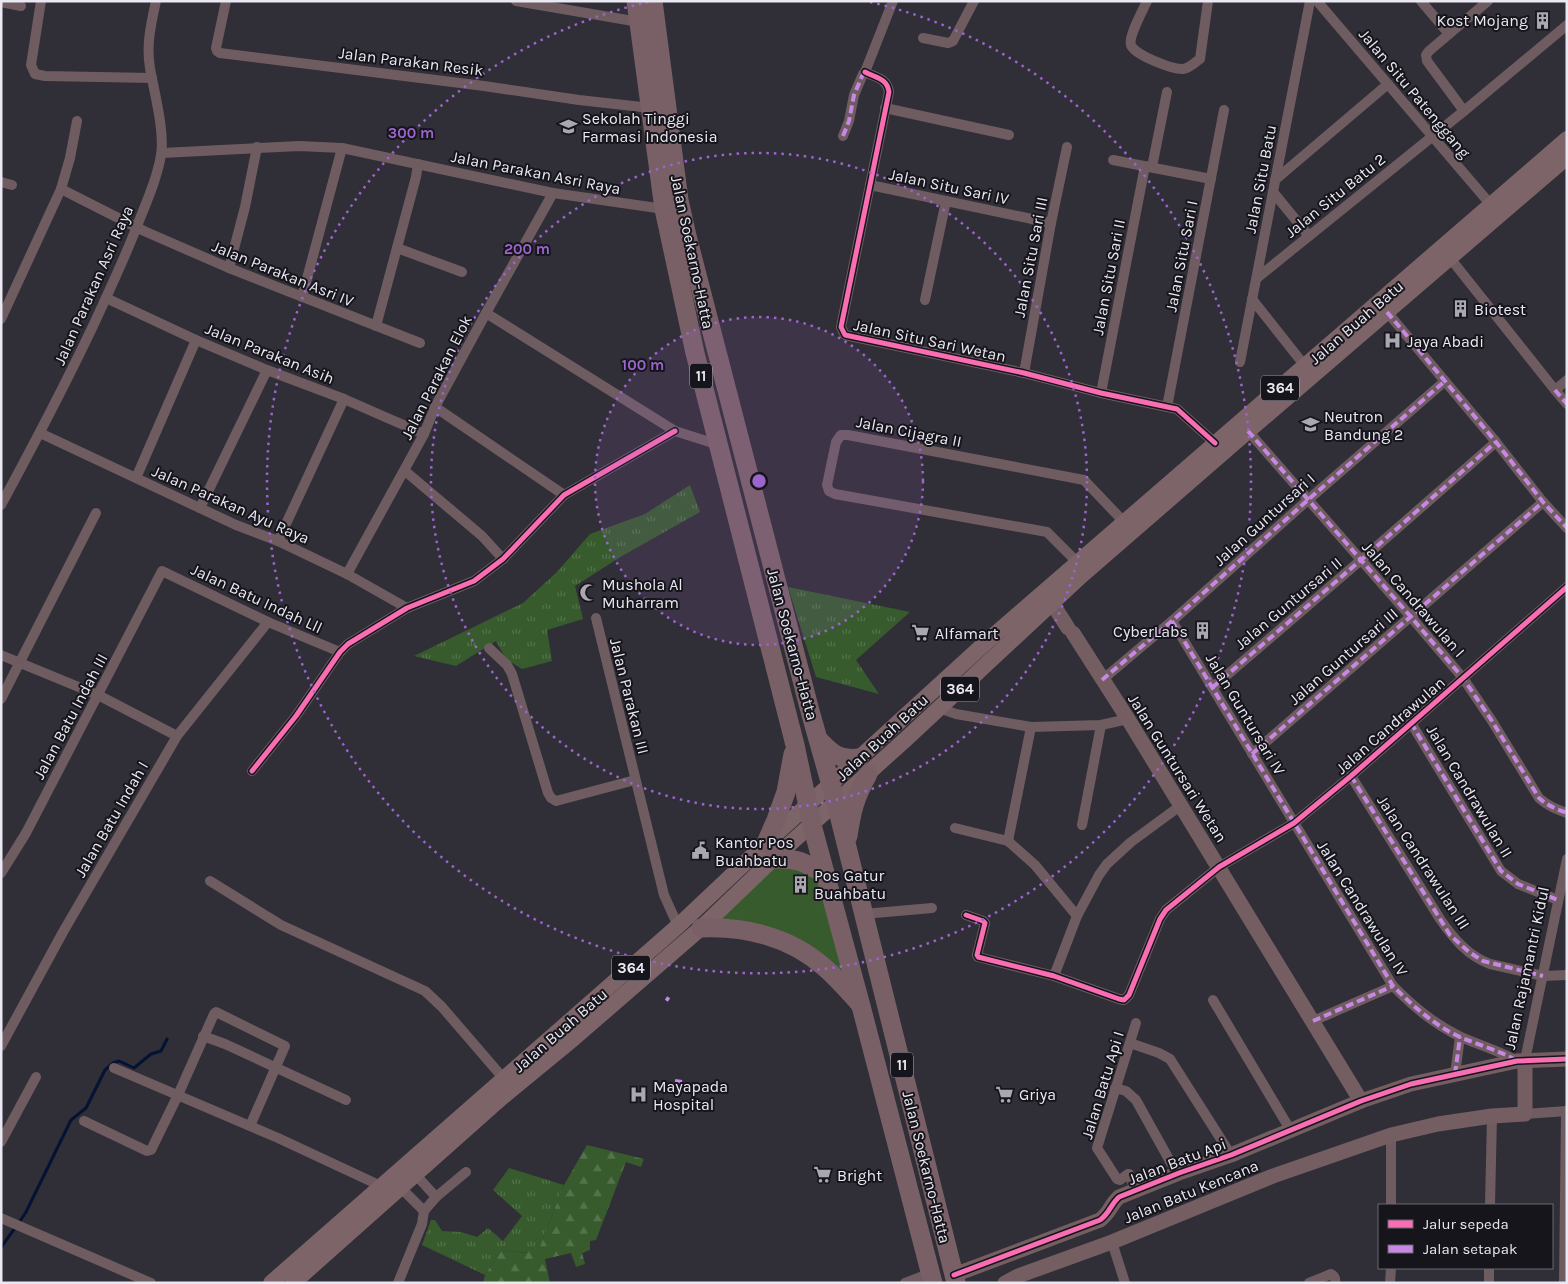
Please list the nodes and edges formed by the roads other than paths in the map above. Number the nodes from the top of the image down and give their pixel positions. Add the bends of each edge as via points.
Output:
1 (41, 1) edge
2 (156, 1) edge
3 (226, 1) edge
4 (516, 1) edge
5 (636, 1) edge
6 (654, 1) edge
7 (893, 1) edge
8 (974, 1) edge
9 (1147, 1) edge
10 (1208, 1) edge
11 (1310, 1) edge
12 (1317, 1) edge
13 (1421, 1) edge
14 (1488, 1) edge
15 (1, 2) edge
16 (21, 6) dead end
17 (639, 22) junction
18 (1567, 25) edge
19 (1449, 34) junction
20 (923, 38) dead end
21 (865, 72) junction
22 (152, 78) junction
23 (1388, 84) junction
24 (1167, 92) dead end
25 (651, 108) junction
26 (885, 108) junction
27 (1224, 110) dead end
28 (1464, 110) junction
29 (77, 121) dead end
30 (1009, 135) dead end
31 (843, 136) dead end
32 (1432, 136) junction
33 (1567, 139) edge
34 (257, 147) junction
35 (1067, 147) dead end
36 (342, 148) junction
37 (162, 153) junction
38 (1567, 157) edge
39 (1114, 160) dead end
40 (418, 164) junction
41 (1148, 167) junction
42 (1211, 179) junction
43 (1276, 180) junction
44 (1, 182) edge
45 (12, 185) dead end
46 (870, 185) junction
47 (61, 189) junction
48 (1273, 192) junction
49 (553, 193) junction
50 (946, 201) junction
51 (1491, 205) junction
52 (664, 209) junction
53 (1051, 223) junction
54 (137, 227) junction
55 (1309, 236) junction
56 (397, 248) junction
57 (1450, 258) junction
58 (229, 268) junction
59 (462, 272) dead end
60 (1256, 278) junction
61 (302, 297) junction
62 (106, 298) junction
63 (1252, 299) junction
64 (925, 300) dead end
65 (486, 312) junction
66 (1388, 312) junction
67 (1, 319) edge
68 (376, 326) junction
69 (196, 340) junction
70 (420, 343) dead end
71 (1240, 362) dead end
72 (1305, 366) junction
73 (268, 370) junction
74 (1024, 373) junction
75 (1445, 380) junction
76 (1567, 380) edge
77 (1555, 390) junction
78 (1101, 393) junction
79 (344, 399) junction
80 (1567, 404) edge
81 (435, 407) junction
82 (1167, 407) junction
83 (675, 431) junction
84 (1248, 431) junction
85 (40, 433) junction
86 (424, 434) junction
87 (1496, 442) junction
88 (713, 443) junction
89 (1215, 444) junction
90 (405, 471) junction
91 (136, 478) junction
92 (564, 495) junction
93 (1308, 499) junction
94 (1543, 502) junction
95 (1, 505) edge
96 (200, 508) junction
97 (96, 512) dead end
98 (1124, 522) junction
99 (1567, 528) edge
100 (278, 541) junction
101 (503, 559) junction
102 (1361, 560) junction
103 (1078, 563) junction
104 (161, 571) joint
105 (347, 574) junction
106 (1567, 587) edge
107 (1052, 603) junction
108 (407, 608) junction
109 (1412, 617) junction
110 (596, 618) dead end
111 (1172, 621) junction
112 (268, 622) junction
113 (489, 648) dead end
114 (340, 652) junction
115 (1, 654) edge
116 (20, 662) junction
117 (1463, 678) junction
118 (1102, 680) junction
119 (1213, 687) junction
120 (98, 696) junction
121 (1, 699) edge
122 (939, 708) junction
123 (1128, 719) junction
124 (1411, 724) junction
125 (1101, 725) junction
126 (1032, 727) junction
127 (177, 736) junction
128 (817, 738) junction
129 (795, 745) junction
130 (1252, 754) junction
131 (863, 766) junction
132 (252, 771) dead end
133 (1351, 776) junction
134 (635, 780) junction
135 (831, 784) junction
136 (836, 802) junction
137 (808, 804) junction
138 (1180, 806) junction
139 (1567, 813) edge
140 (1294, 823) junction
141 (812, 825) junction
142 (1082, 825) dead end
143 (955, 828) dead end
144 (1008, 841) junction
145 (847, 847) junction
146 (769, 851) junction
147 (1567, 859) edge
148 (1214, 871) junction
149 (1, 873) edge
150 (826, 875) junction
151 (210, 881) dead end
152 (1558, 900) junction
153 (932, 908) dead end
154 (864, 914) junction
155 (966, 915) dead end
156 (1077, 916) junction
157 (678, 926) junction
158 (701, 928) junction
159 (1540, 975) junction
160 (1567, 975) edge
161 (1054, 976) junction
162 (1393, 986) junction
163 (1213, 1000) dead end
164 (861, 1006) junction
165 (1313, 1021) junction
166 (1136, 1023) dead end
167 (203, 1036) junction
168 (1460, 1037) junction
169 (1130, 1043) junction
170 (1, 1046) edge
171 (1567, 1059) edge
172 (1521, 1060) junction
173 (114, 1068) dead end
174 (276, 1068) junction
175 (1455, 1074) junction
176 (36, 1077) dead end
177 (1115, 1088) junction
178 (499, 1089) junction
179 (178, 1095) junction
180 (346, 1100) dead end
181 (1361, 1101) junction
182 (1566, 1111) edge
183 (1525, 1114) junction
184 (1492, 1116) junction
185 (84, 1121) dead end
186 (250, 1126) junction
187 (1291, 1131) junction
188 (1391, 1135) junction
189 (1, 1142) edge
190 (1231, 1154) junction
191 (466, 1172) dead end
192 (1179, 1173) junction
193 (415, 1174) junction
194 (381, 1186) junction
195 (400, 1187) junction
196 (1135, 1190) junction
197 (436, 1197) junction
198 (1391, 1204) edge
199 (1490, 1204) edge
200 (424, 1211) junction
201 (1, 1218) edge
202 (1112, 1242) junction
203 (1390, 1269) edge
204 (1489, 1269) edge
205 (932, 1278) edge
206 (1333, 1278) edge
207 (955, 1279) edge
208 (151, 1283) edge
209 (271, 1283) edge
210 (293, 1283) edge
211 (398, 1283) edge
212 (905, 1283) edge
213 (1005, 1283) edge
214 (1125, 1283) edge
215 (1309, 1283) edge
216 (1390, 1283) edge
217 (1489, 1283) edge
218 (1564, 1283) edge

1 - 22 street via 31,65 35,74
2 - 22 street via 149,37
3 - 25 street, Jalan Parakan Resik via 216,48 220,53
4 - 17 street
5 - 17 highway, Jalan Soekarno-Hatta / 11
6 - 128 highway, Jalan Soekarno-Hatta / 11 via 679,200
7 - 21 street
8 - 20 street via 953,41
9 - 10 street via 1131,38 1131,46 1148,59 1180,69 1189,67 1200,58
11 - 43 street, Jalan Situ Batu
12 - 23 street, Jalan Situ Patenggang
13 - 19 street
14 - 19 street
15 - 16 street
17 - 25 highway, Jalan Soekarno-Hatta / 11
18 - 28 street, Jalan Situ Batu 2
19 - 28 street via 1429,51 1427,61
21 - 26 street, Jalan Situ Sari Wetan via 888,85
21 - 31 street via 854,95
22 - 37 street
23 - 32 street, Jalan Situ Patenggang
23 - 43 street
24 - 41 street, Jalan Situ Sari II
25 - 52 highway, Jalan Soekarno-Hatta / 11
26 - 30 street
26 - 46 street, Jalan Situ Sari Wetan
27 - 42 street, Jalan Situ Sari I
28 - 32 street, Jalan Situ Batu 2
29 - 47 street
32 - 51 street, Jalan Situ Patenggang
32 - 55 street, Jalan Situ Batu 2
33 - 51 main road, Jalan Buah Batu / 364
34 - 36 street, Jalan Parakan Asri Raya
34 - 37 street, Jalan Parakan Asri Raya
34 - 58 street
35 - 53 street, Jalan Situ Sari III
36 - 40 street, Jalan Parakan Asri Raya
36 - 61 street
37 - 54 street, Jalan Parakan Asri Raya
38 - 57 main road, Jalan Buah Batu / 364
39 - 41 street
40 - 49 street, Jalan Parakan Asri Raya
40 - 56 street
41 - 42 street
41 - 78 street, Jalan Situ Sari II
42 - 82 street, Jalan Situ Sari I
43 - 48 street, Jalan Situ Batu
44 - 45 street
46 - 50 street, Jalan Situ Sari IV
46 - 74 street, Jalan Situ Sari Wetan via 841,327 845,335
47 - 54 street, Jalan Parakan Asri IV
47 - 67 street
48 - 55 street
48 - 60 street, Jalan Situ Batu
49 - 52 street, Jalan Parakan Asri Raya
49 - 65 street, Jalan Parakan Elok
50 - 53 street, Jalan Situ Sari IV
50 - 64 street
51 - 72 main road, Jalan Buah Batu / 364
52 - 88 highway, Jalan Soekarno-Hatta / 11
53 - 74 street, Jalan Situ Sari III
54 - 58 street, Jalan Parakan Asri IV
54 - 62 street, Jalan Parakan Asri Raya
55 - 60 street, Jalan Situ Batu 2
56 - 59 street
56 - 68 street
57 - 66 main road, Jalan Buah Batu / 364
57 - 77 street
58 - 61 street, Jalan Parakan Asri IV
60 - 63 street, Jalan Situ Batu
61 - 68 street, Jalan Parakan Asri IV
62 - 69 street, Jalan Parakan Asih
62 - 85 street, Jalan Parakan Asri Raya
63 - 71 street, Jalan Situ Batu
63 - 72 street
65 - 81 street, Jalan Parakan Elok
65 - 83 street
66 - 75 street
66 - 84 main road, Jalan Buah Batu / 364
68 - 70 street, Jalan Parakan Asri IV
69 - 73 street, Jalan Parakan Asih
69 - 91 street
72 - 89 main road, Jalan Buah Batu / 364
73 - 79 street, Jalan Parakan Asih
73 - 96 street
74 - 78 street, Jalan Situ Sari Wetan
75 - 87 street
75 - 93 street, Jalan Guntursari I
76 - 77 street
77 - 80 street
78 - 82 street, Jalan Situ Sari Wetan
79 - 86 street, Jalan Parakan Asih
79 - 100 street
81 - 86 street, Jalan Parakan Elok
81 - 92 street
82 - 89 street, Jalan Situ Sari Wetan via 1177,409
83 - 88 street
83 - 92 street
84 - 93 street, Jalan Candrawulan I
84 - 107 main road, Jalan Buah Batu / 364
85 - 91 street, Jalan Parakan Ayu Raya
85 - 95 street, Jalan Parakan Asri Raya
86 - 90 street, Jalan Parakan Elok
87 - 94 street
87 - 102 street, Jalan Guntursari II
88 - 129 highway, Jalan Soekarno-Hatta / 11
89 - 98 main road, Jalan Buah Batu / 364
90 - 101 street via 482,536
90 - 105 street, Jalan Parakan Elok
91 - 96 street, Jalan Parakan Ayu Raya
92 - 101 street
93 - 102 street, Jalan Candrawulan I
93 - 111 street, Jalan Guntursari I
94 - 99 street
94 - 109 street, Jalan Guntursari III
96 - 100 street, Jalan Parakan Ayu Raya
97 - 116 street
98 - 103 main road, Jalan Buah Batu / 364
98 - 103 street, Jalan Cijagra II via 1084,480 848,434 841,435 836,442 827,485 835,494 1047,532
100 - 105 street, Jalan Parakan Ayu Raya
101 - 108 street via 474,580
102 - 109 street, Jalan Candrawulan I
102 - 119 street, Jalan Guntursari II
103 - 131 main road, Jalan Buah Batu / 364 via 993,636
104 - 112 street, Jalan Batu Indah Lll
104 - 120 street, Jalan Batu Indah III
105 - 108 street, Jalan Parakan Ayu Raya
106 - 117 street, Jalan Candrawulan
107 - 118 street, Jalan Guntursari Wetan
107 - 122 main road, Jalan Buah Batu / 364
108 - 114 street
109 - 117 street, Jalan Candrawulan I
109 - 130 street, Jalan Guntursari III
110 - 134 street, Jalan Parakan III
111 - 118 street, Jalan Guntursari I
111 - 119 street, Jalan Guntursari IV
112 - 114 street, Jalan Batu Indah Lll
112 - 127 street, Jalan Batu Indah I
113 - 134 street, Jalan Parakan III via 512,674 551,798 556,800
114 - 132 street via 296,716
115 - 116 street
116 - 120 street
116 - 121 street
117 - 124 street, Jalan Candrawulan
117 - 139 street, Jalan Candrawulan I via 1539,798
118 - 123 street, Jalan Guntursari Wetan
119 - 130 street, Jalan Guntursari IV
120 - 127 street
120 - 149 street, Jalan Batu Indah III via 26,833
122 - 126 street
122 - 131 main road, Jalan Buah Batu / 364
123 - 125 street
123 - 138 street, Jalan Guntursari Wetan
124 - 133 street, Jalan Candrawulan
124 - 152 street, Jalan Candrawulan II via 1501,871 1518,884
125 - 126 street
125 - 142 street
126 - 144 street
127 - 170 street, Jalan Batu Indah I
128 - 131 highway via 841,758
128 - 135 highway, Jalan Soekarno-Hatta / 11
129 - 137 highway, Jalan Soekarno-Hatta / 11
129 - 146 highway
130 - 140 street, Jalan Guntursari IV
131 - 135 main road, Jalan Buah Batu / 364
131 - 136 main road, Jalan Buah Batu / 364
131 - 145 highway
133 - 140 street, Jalan Candrawulan
133 - 159 street, Jalan Candrawulan III via 1450,934 1483,961
134 - 157 street, Jalan Parakan III via 664,895
135 - 136 highway, Jalan Soekarno-Hatta / 11
135 - 137 main road, Jalan Buah Batu / 364
136 - 141 main road, Jalan Buah Batu / 364
136 - 145 highway, Jalan Soekarno-Hatta / 11
137 - 141 highway, Jalan Soekarno-Hatta / 11
137 - 146 main road, Jalan Buah Batu / 364
138 - 148 street, Jalan Guntursari Wetan
138 - 156 street via 1107,864
140 - 148 street, Jalan Candrawulan
140 - 162 street, Jalan Candrawulan IV
141 - 146 main road, Jalan Buah Batu / 364
141 - 150 highway, Jalan Soekarno-Hatta / 11
143 - 144 street
144 - 156 street via 1035,865
145 - 154 highway, Jalan Soekarno-Hatta / 11
146 - 150 highway via 800,860
146 - 157 main road, Jalan Buah Batu / 364
146 - 158 main road, Jalan Buah Batu / 364
147 - 152 street, Jalan Rajamantri Kidul
148 - 161 street, Jalan Candrawulan via 1163,913 1124,1000
148 - 165 street, Jalan Guntursari Wetan
150 - 164 highway, Jalan Soekarno-Hatta / 11
151 - 178 street via 280,925 424,991 442,1007
152 - 159 street, Jalan Rajamantri Kidul
153 - 154 street
154 - 207 highway, Jalan Soekarno-Hatta / 11
155 - 161 street via 985,923 978,957
156 - 161 street
157 - 178 main road, Jalan Buah Batu / 364
158 - 164 highway via 740,929 794,946 835,976
158 - 178 main road, Jalan Buah Batu / 364 via 574,1038
159 - 160 street, Jalan Candrawulan III
159 - 172 street, Jalan Rajamantri Kidul
162 - 165 street
162 - 168 street, Jalan Candrawulan IV via 1425,1016
163 - 187 street
164 - 205 highway, Jalan Soekarno-Hatta / 11
165 - 181 street, Jalan Guntursari Wetan
166 - 169 street, Jalan Batu Api I
167 - 174 street
167 - 174 street via 214,1014 219,1013 284,1045
167 - 179 street
168 - 172 street, Jalan Candrawulan IV
168 - 175 street
169 - 177 street, Jalan Batu Api I
169 - 190 street via 1170,1059
171 - 172 street, Jalan Batu Api
172 - 175 street, Jalan Batu Api
172 - 183 street, Jalan Rajamantri Kidul
173 - 179 street
174 - 180 street
174 - 186 street
175 - 181 street, Jalan Batu Api via 1410,1084
176 - 189 street
177 - 192 street via 1126,1091 1136,1100
177 - 196 street, Jalan Batu Api I via 1097,1148 1117,1179 1130,1174
178 - 193 main road, Jalan Buah Batu / 364
178 - 194 main road, Jalan Buah Batu / 364
179 - 185 street via 151,1150 147,1151
179 - 186 street
181 - 187 street, Jalan Batu Api
182 - 183 street
182 - 218 street
183 - 184 street, Jalan Batu Kencana
184 - 188 street, Jalan Batu Kencana
184 - 199 street
186 - 194 street
187 - 190 street, Jalan Batu Api
188 - 198 street
188 - 202 street, Jalan Batu Kencana via 1273,1176
190 - 192 street, Jalan Batu Api
191 - 197 street
192 - 196 street, Jalan Batu Api
193 - 195 main road, Jalan Buah Batu / 364
193 - 197 street
194 - 209 main road, Jalan Buah Batu / 364
195 - 200 street
195 - 210 main road, Jalan Buah Batu / 364
196 - 207 street, Jalan Batu Api via 1119,1197 1100,1220
197 - 200 street
200 - 211 street via 422,1224
201 - 208 street
202 - 213 street, Jalan Batu Kencana
202 - 214 street
203 - 216 street
204 - 217 street
205 - 212 street
206 - 215 street

